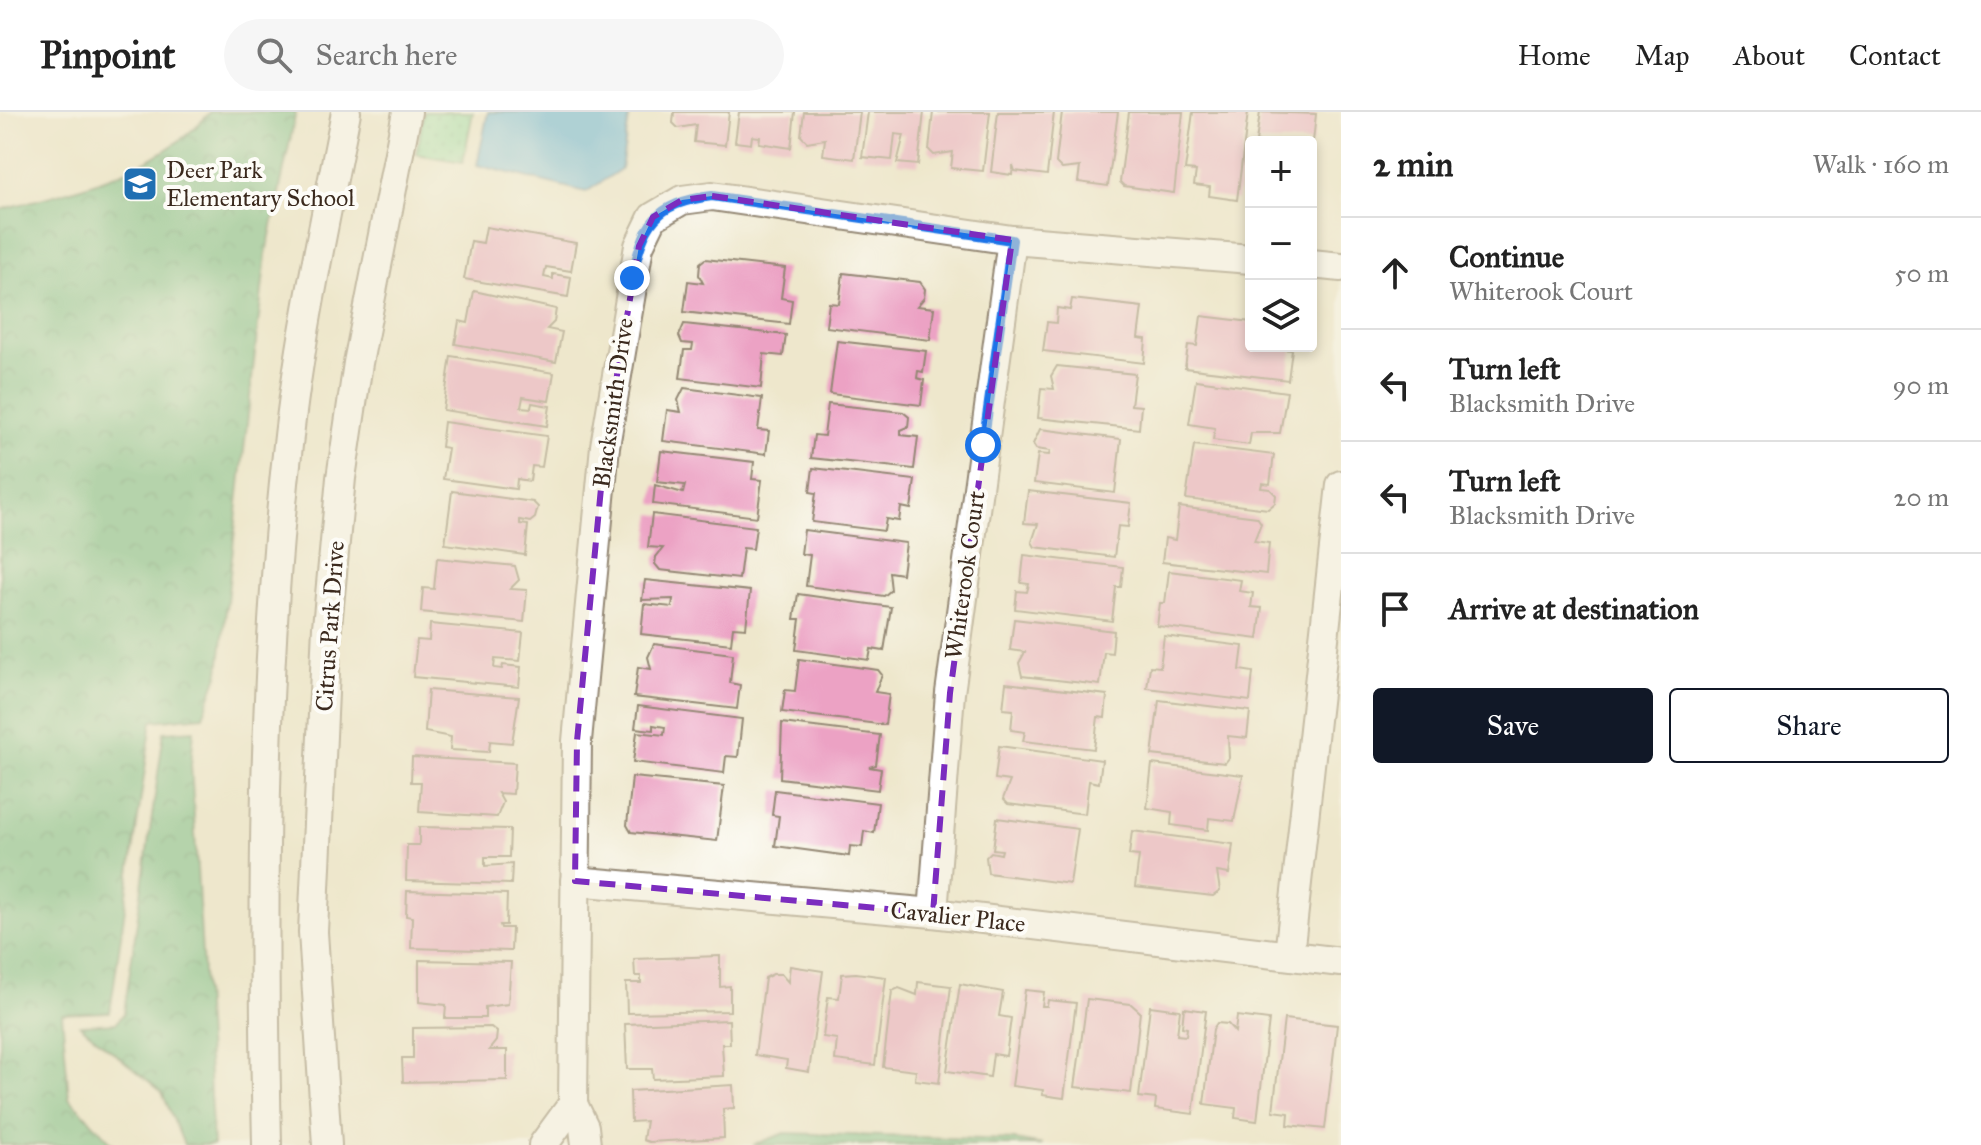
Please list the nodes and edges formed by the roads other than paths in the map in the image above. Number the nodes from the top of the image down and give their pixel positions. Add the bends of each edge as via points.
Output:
1 (346, 112) edge
2 (407, 112) edge
3 (1012, 240) junction
4 (1245, 259) edge
5 (1317, 265) edge
6 (1341, 267) edge
7 (1341, 485) edge
8 (575, 881) junction
9 (933, 913) junction
10 (1289, 955) junction
11 (1341, 962) edge
12 (573, 1104) junction
13 (267, 1145) edge
14 (327, 1145) edge
15 (543, 1145) edge
16 (586, 1145) edge

1 - 13 street via 288,442 274,596 262,916
2 - 14 street, Citrus Park Drive via 358,363 327,627 313,932
3 - 4 street, Blacksmith Drive
3 - 8 street, Blacksmith Drive via 712,196 682,200 653,217 637,257 605,446 577,741
3 - 9 street, Whiterook Court via 950,693
5 - 6 street
7 - 10 street
8 - 9 street, Cavalier Place
8 - 12 street, Blacksmith Drive
9 - 10 street, Cavalier Place
10 - 11 street, Cavalier Place
12 - 15 street
12 - 16 street, Blacksmith Drive

